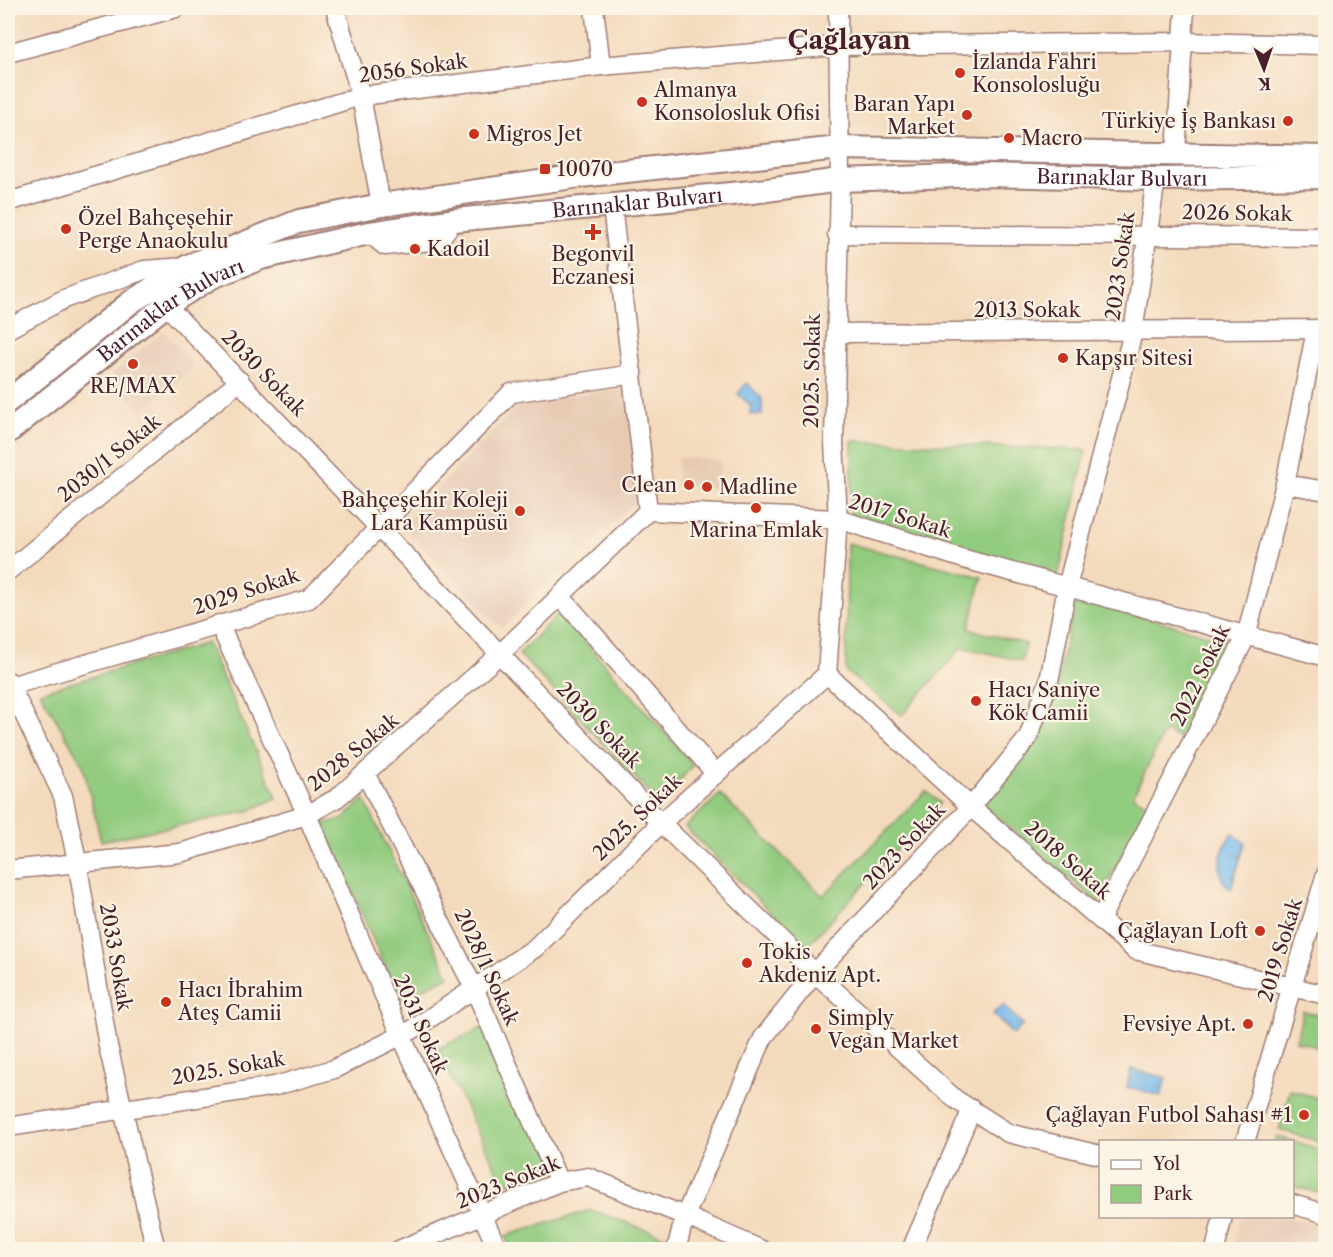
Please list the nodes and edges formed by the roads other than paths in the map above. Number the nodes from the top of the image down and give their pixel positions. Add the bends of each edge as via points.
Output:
1 (176, 8) edge
2 (335, 8) edge
3 (594, 8) edge
4 (838, 8) edge
5 (1185, 8) edge
6 (1182, 42) junction
7 (1326, 45) edge
8 (837, 46) junction
9 (8, 53) edge
10 (601, 66) junction
11 (361, 96) junction
12 (839, 148) junction
13 (1176, 153) junction
14 (1326, 157) edge
15 (1326, 177) edge
16 (1155, 179) junction
17 (840, 180) junction
18 (8, 202) edge
19 (381, 206) junction
20 (612, 206) junction
21 (837, 234) junction
22 (1148, 235) junction
23 (1326, 237) edge
24 (188, 267) junction
25 (166, 305) junction
26 (8, 329) edge
27 (1321, 329) edge
28 (1133, 332) junction
29 (836, 333) junction
30 (633, 374) junction
31 (240, 381) junction
32 (8, 401) edge
33 (8, 432) edge
34 (1285, 484) junction
35 (1326, 491) edge
36 (648, 511) junction
37 (838, 519) junction
38 (380, 528) junction
39 (8, 571) edge
40 (1067, 587) junction
41 (560, 596) junction
42 (219, 624) junction
43 (1246, 637) junction
44 (500, 654) junction
45 (1326, 657) edge
46 (827, 674) junction
47 (9, 683) edge
48 (716, 774) junction
49 (366, 775) junction
50 (971, 807) junction
51 (307, 815) junction
52 (661, 824) junction
53 (77, 861) junction
54 (8, 870) edge
55 (1326, 874) edge
56 (1101, 918) junction
57 (815, 973) junction
58 (1293, 986) junction
59 (474, 988) junction
60 (1326, 995) edge
61 (401, 1035) junction
62 (123, 1108) junction
63 (972, 1109) junction
64 (8, 1127) edge
65 (1246, 1140) edge
66 (1099, 1155) edge
67 (559, 1182) junction
68 (1294, 1204) edge
69 (1326, 1214) edge
70 (483, 1215) junction
71 (686, 1216) junction
72 (1223, 1218) edge
73 (156, 1250) edge
74 (399, 1250) edge
75 (498, 1250) edge
76 (676, 1250) edge
77 (762, 1250) edge
78 (911, 1250) edge
79 (1215, 1250) edge

1 - 9 street
2 - 11 street
3 - 10 street
4 - 8 street, 2025. Sokak
5 - 6 street
6 - 7 street, 2056 Sokak
6 - 8 street, 2056 Sokak
6 - 13 street
8 - 10 street, 2056 Sokak
8 - 12 street, 2025. Sokak
10 - 11 street, 2056 Sokak
11 - 18 street, 2056 Sokak
11 - 19 street
12 - 13 main road, Barınaklar Bulvarı
12 - 17 street, 2025. Sokak
12 - 19 main road, Barınaklar Bulvarı via 580,176
13 - 14 main road, Barınaklar Bulvarı
15 - 16 main road, Barınaklar Bulvarı
16 - 17 main road, Barınaklar Bulvarı via 985,175
16 - 22 street, 2023 Sokak
17 - 20 main road, Barınaklar Bulvarı
17 - 21 street, 2025. Sokak
19 - 24 main road, Barınaklar Bulvarı via 299,221
20 - 25 main road, Barınaklar Bulvarı via 454,220 369,233 261,258 212,277
20 - 30 street
21 - 22 street, 2026 Sokak
21 - 29 street, 2025. Sokak
22 - 23 street, 2026 Sokak
22 - 28 street, 2023 Sokak
24 - 26 street via 144,270 64,299
24 - 32 main road, Barınaklar Bulvarı via 131,302
25 - 31 street, 2030 Sokak
25 - 33 main road, Barınaklar Bulvarı
27 - 28 street, 2013 Sokak
27 - 34 street, 2022 Sokak
28 - 29 street, 2013 Sokak
28 - 40 street, 2023 Sokak
29 - 37 street, 2025. Sokak via 834,442
30 - 36 street
30 - 38 street, 2029 Sokak via 511,393
31 - 38 street, 2030 Sokak
31 - 39 street, 2030/1 Sokak
34 - 35 street
34 - 43 street, 2022 Sokak
36 - 37 street, 2017 Sokak
36 - 41 street, 2028 Sokak
37 - 40 street, 2017 Sokak
37 - 46 street, 2025. Sokak
38 - 42 street, 2029 Sokak via 309,599
38 - 44 street, 2030 Sokak
40 - 43 street, 2017 Sokak
40 - 50 street, 2023 Sokak via 1049,681 1028,738
41 - 44 street, 2028 Sokak
41 - 48 street
42 - 47 street, 2029 Sokak
42 - 51 street, 2031 Sokak
43 - 45 street, 2017 Sokak
43 - 56 street, 2022 Sokak
44 - 49 street, 2028 Sokak
44 - 52 street, 2030 Sokak
46 - 48 street, 2025. Sokak
46 - 50 street, 2018 Sokak
47 - 53 street, 2033 Sokak via 63,796
48 - 52 street, 2025. Sokak
49 - 51 street, 2028 Sokak
49 - 59 street, 2028/1 Sokak
50 - 56 street, 2018 Sokak
50 - 57 street, 2023 Sokak
51 - 53 street, 2028 Sokak via 180,853
51 - 61 street, 2031 Sokak
52 - 57 street, 2030 Sokak
52 - 59 street, 2025. Sokak via 536,948
53 - 54 street, 2028 Sokak
53 - 62 street, 2033 Sokak via 108,1046
55 - 58 street, 2019 Sokak
56 - 58 street, 2018 Sokak via 1135,950
57 - 63 street, 2030 Sokak via 955,1099
57 - 71 street, 2023 Sokak via 763,1038
58 - 60 street, 2018 Sokak
58 - 65 street, 2019 Sokak
59 - 61 street, 2025. Sokak
59 - 67 street, 2028/1 Sokak
61 - 62 street, 2025. Sokak via 334,1069 275,1086
61 - 70 street, 2031 Sokak
62 - 64 street, 2025. Sokak
62 - 73 street, 2033 Sokak
63 - 66 street, 2030 Sokak via 1008,1133
63 - 78 street
67 - 70 street, 2023 Sokak
67 - 71 street, 2023 Sokak via 588,1177
68 - 69 street
70 - 74 street, 2023 Sokak
70 - 75 street, 2031 Sokak
71 - 76 street
71 - 77 street
72 - 79 street

